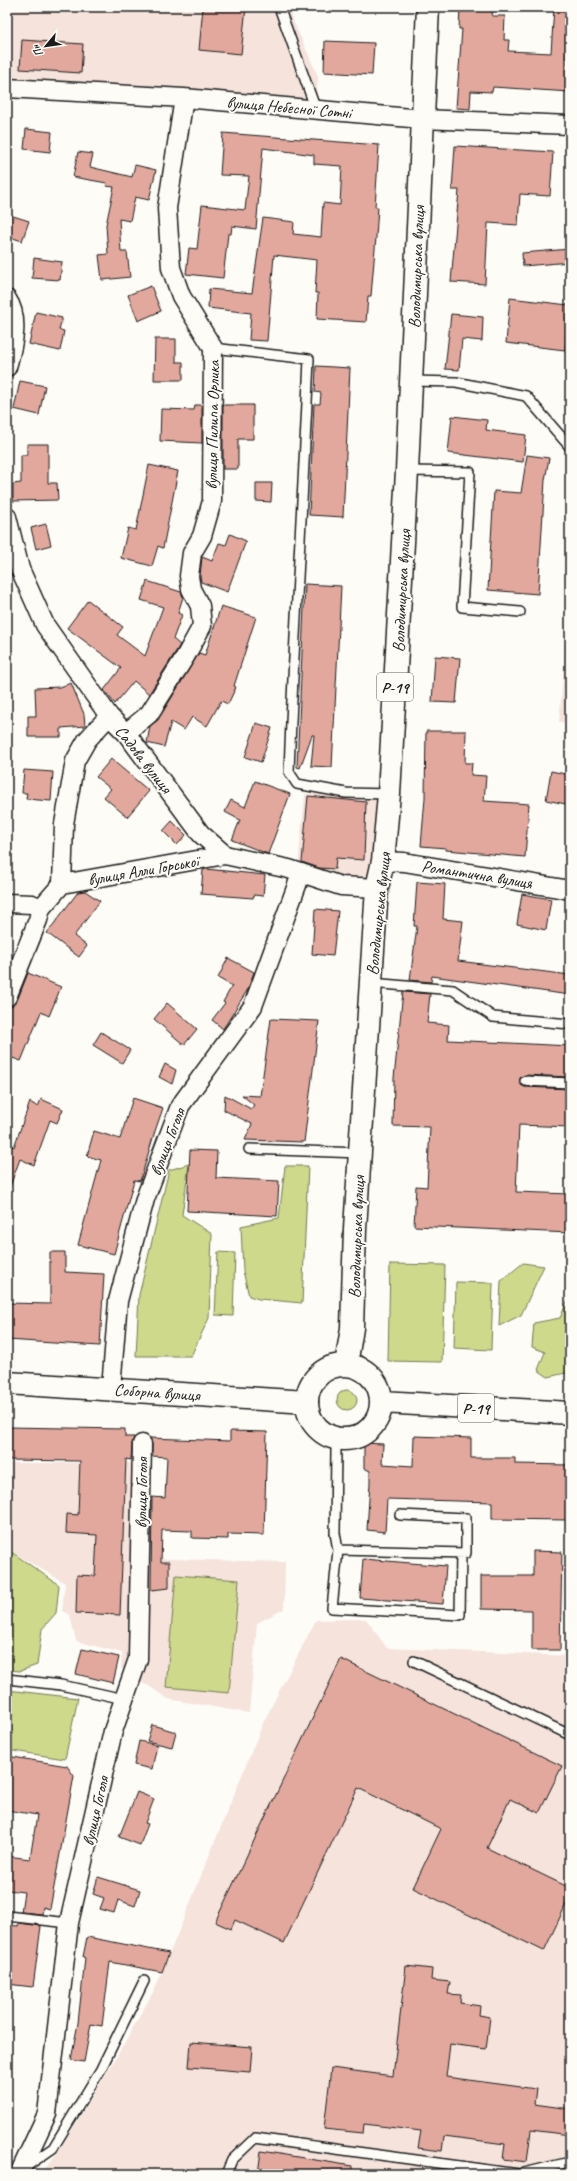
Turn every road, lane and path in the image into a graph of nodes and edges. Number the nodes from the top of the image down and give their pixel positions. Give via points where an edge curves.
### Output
1 (279, 7) edge
2 (428, 7) edge
3 (7, 88) edge
4 (184, 98) junction
5 (316, 110) junction
6 (422, 119) junction
7 (570, 125) edge
8 (7, 299) edge
9 (213, 348) junction
10 (7, 367) edge
11 (411, 381) junction
12 (570, 447) edge
13 (407, 471) junction
14 (7, 517) edge
15 (520, 612) dead end
16 (109, 716) junction
17 (126, 733) junction
18 (389, 794) junction
19 (225, 855) junction
20 (383, 861) junction
21 (301, 874) junction
22 (62, 884) junction
23 (377, 888) junction
24 (570, 890) edge
25 (7, 903) edge
26 (41, 908) junction
27 (371, 983) junction
28 (7, 997) edge
29 (570, 1024) edge
30 (526, 1081) dead end
31 (570, 1083) edge
32 (249, 1149) dead end
33 (360, 1153) junction
34 (346, 1365) junction
35 (7, 1383) edge
36 (111, 1388) junction
37 (307, 1402) junction
38 (382, 1402) junction
39 (570, 1413) edge
40 (339, 1440) junction
41 (142, 1444) dead end
42 (400, 1515) dead end
43 (338, 1550) junction
44 (461, 1553) junction
45 (414, 1662) dead end
46 (7, 1679) edge
47 (124, 1699) junction
48 (570, 1735) edge
49 (7, 1916) edge
50 (69, 1923) junction
51 (144, 1981) dead end
52 (570, 2162) edge
53 (19, 2173) edge
54 (226, 2174) edge
55 (520, 2174) edge

1 - 5 lane
2 - 6 main road, Володимирська вулиця / Р-19
3 - 4 street, вулиця Небесної Сотні
4 - 5 street, вулиця Небесної Сотні
4 - 9 street, вулиця Пилипа Орлика via 167,208 171,268 181,296
5 - 6 street, вулиця Небесної Сотні via 389,114
6 - 7 street, вулиця Небесної Сотні
6 - 11 main road, Володимирська вулиця / Р-19
8 - 10 street via 11,304 14,326
9 - 17 street, вулиця Пилипа Орлика via 212,500 202,536 192,553 189,576 191,589 200,606 202,626 149,714
9 - 18 lane via 309,359 289,772 297,784 346,793
11 - 12 lane via 456,382 526,396
11 - 13 main road, Володимирська вулиця / Р-19
13 - 15 lane via 470,472 462,607
13 - 18 main road, Володимирська вулиця / Р-19
14 - 16 street, Садова вулиця via 20,569 45,625
16 - 17 street, Садова вулиця
16 - 22 street via 87,740 75,761 64,824
17 - 19 street, Садова вулиця via 201,834
18 - 20 main road, Володимирська вулиця / Р-19
19 - 21 street, Садова вулиця
19 - 22 street, вулиця Алли Горської
20 - 23 main road, Володимирська вулиця / Р-19
20 - 24 street, Романтична вулиця via 404,862
21 - 23 street, Садова вулиця via 341,886
21 - 36 street, вулиця Гоголя via 253,1006 180,1106 158,1163 145,1199 118,1301
22 - 26 street
23 - 27 main road, Володимирська вулиця / Р-19
25 - 26 street via 32,904
26 - 28 street
27 - 29 lane via 453,990 493,1017
27 - 33 main road, Володимирська вулиця / Р-19
30 - 31 lane
32 - 33 lane
33 - 34 main road, Володимирська вулиця / Р-19 via 352,1328
34 - 37 main road via 327,1369 318,1375 310,1385
34 - 38 main road via 363,1370 373,1378
35 - 36 main road, Соборна вулиця
36 - 37 main road, Соборна вулиця
37 - 40 main road via 311,1420 318,1429 327,1436
38 - 39 main road, Р-19
38 - 40 main road via 380,1414 369,1430 352,1439
40 - 43 lane via 336,1449 335,1533
41 - 47 street, вулиця Гоголя via 138,1659
42 - 44 lane via 466,1518 466,1553
43 - 44 lane
43 - 44 lane via 332,1608 460,1615
45 - 48 lane
46 - 47 lane via 61,1685
47 - 50 street, вулиця Гоголя via 113,1731
49 - 50 lane
50 - 53 street, вулиця Гоголя via 47,2114
51 - 53 lane via 101,2069 53,2148
52 - 55 lane
54 - 55 lane via 232,2160 255,2138

